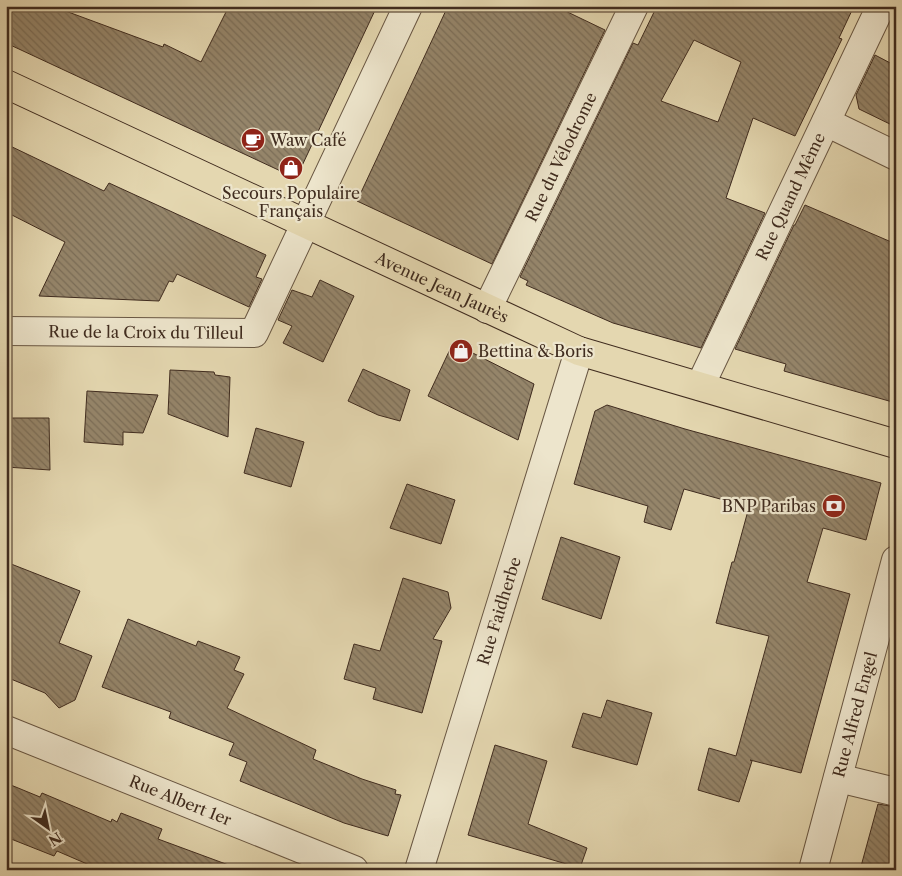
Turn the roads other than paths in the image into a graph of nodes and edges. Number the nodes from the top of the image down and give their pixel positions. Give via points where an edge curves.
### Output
1 (408, 6) edge
2 (634, 6) edge
3 (881, 6) edge
4 (6, 84) edge
5 (826, 122) junction
6 (896, 156) edge
7 (305, 224) junction
8 (487, 309) junction
9 (6, 331) edge
10 (579, 351) junction
11 (700, 386) junction
12 (896, 444) edge
13 (896, 560) edge
14 (6, 730) edge
15 (838, 778) junction
16 (896, 792) edge
17 (354, 870) edge
18 (419, 870) edge
19 (813, 870) edge

1 - 7 street
2 - 8 street, Rue du Vélodrome
3 - 5 street, Rue Quand Même
4 - 7 main road, Avenue Jean Jaurès
5 - 6 street
5 - 11 street, Rue Quand Même
7 - 8 main road, Avenue Jean Jaurès
7 - 9 street, Rue de la Croix du Tilleul via 254,333
8 - 10 main road, Avenue Jean Jaurès
10 - 11 main road, Avenue Jean Jaurès
10 - 18 street, Rue Faidherbe
11 - 12 main road, Avenue Jean Jaurès
13 - 15 street, Rue Alfred Engel
14 - 17 street, Rue Albert 1er
15 - 16 street
15 - 19 street, Rue Alfred Engel

